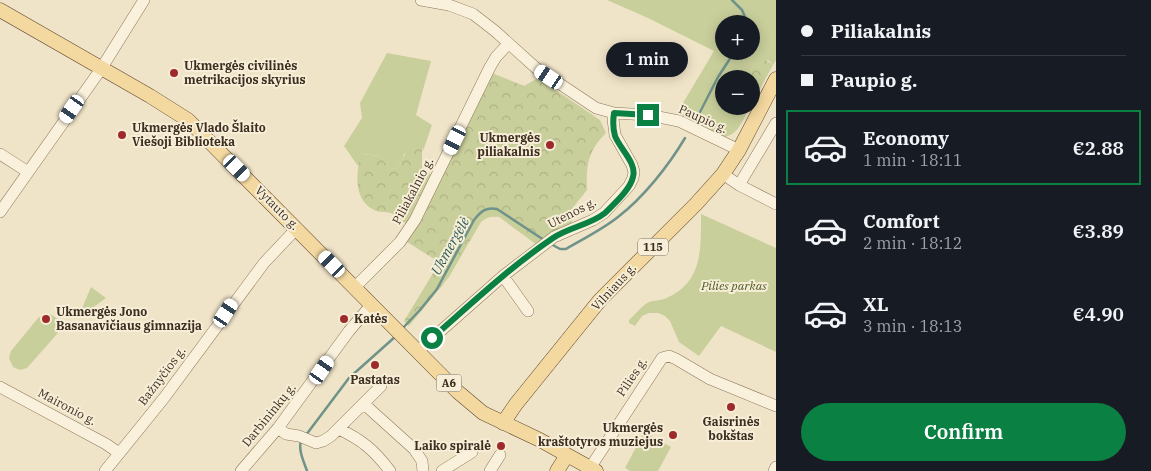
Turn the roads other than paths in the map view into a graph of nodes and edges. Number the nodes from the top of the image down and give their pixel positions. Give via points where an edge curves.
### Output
1 (144, 0) edge
2 (421, 0) edge
3 (0, 10) edge
4 (508, 44) junction
5 (101, 69) junction
6 (776, 79) edge
7 (614, 113) junction
8 (776, 123) edge
9 (739, 150) junction
10 (0, 154) edge
11 (28, 172) junction
12 (723, 174) junction
13 (739, 185) junction
14 (776, 204) edge
15 (0, 212) edge
16 (297, 228) junction
17 (503, 276) junction
18 (355, 288) junction
19 (372, 304) junction
20 (528, 310) dead end
21 (418, 351) junction
22 (381, 386) dead end
23 (0, 387) edge
24 (364, 404) junction
25 (776, 406) edge
26 (503, 423) junction
27 (278, 428) junction
28 (339, 429) junction
29 (472, 452) dead end
30 (119, 453) junction
31 (500, 455) dead end
32 (567, 455) junction
33 (776, 467) edge
34 (593, 470) edge
35 (105, 471) edge
36 (241, 471) edge
37 (390, 471) edge
38 (422, 471) edge
39 (442, 471) edge
40 (490, 471) edge
41 (557, 471) edge
42 (774, 471) edge

1 - 5 street
2 - 4 street, Paupio g. via 473,14
3 - 5 main road, Vytauto g. / A6
4 - 7 street, Paupio g. via 536,68 588,103
4 - 18 street, Piliakalnio g. via 490,68 415,220 400,242
5 - 11 street
5 - 16 main road, Vytauto g. / A6 via 188,120
6 - 9 main road, Vilniaus g. / 115
7 - 9 street, Paupio g. via 679,121
7 - 17 street, Utenos g. via 615,136 632,165 633,178 629,186 604,214 553,238
8 - 13 street
9 - 12 main road, Vilniaus g. / 115
10 - 11 street
11 - 15 street
12 - 13 street
12 - 26 main road, Vilniaus g. / 115 via 600,300
13 - 14 street
16 - 18 main road, Vytauto g. / A6
16 - 30 street, Bažnyčios g. via 264,263
17 - 20 street
17 - 21 street, Utenos g.
18 - 19 main road, Vytauto g. / A6
19 - 21 main road, Vytauto g. / A6
19 - 27 street, Darbininkų g. via 349,330
21 - 26 main road, Vytauto g. / A6 via 474,407
22 - 24 street
23 - 30 street, Maironio g.
24 - 28 street
24 - 38 street via 414,449 422,461
25 - 34 street, Pilies g. via 710,379 669,356 662,358
26 - 32 main road, A6
27 - 28 street via 286,434 316,443
27 - 36 street, Darbininkų g.
28 - 37 street via 360,439
29 - 39 street
30 - 35 street, Bažnyčios g.
31 - 40 street
32 - 34 main road, A6
32 - 41 main road
33 - 42 street

